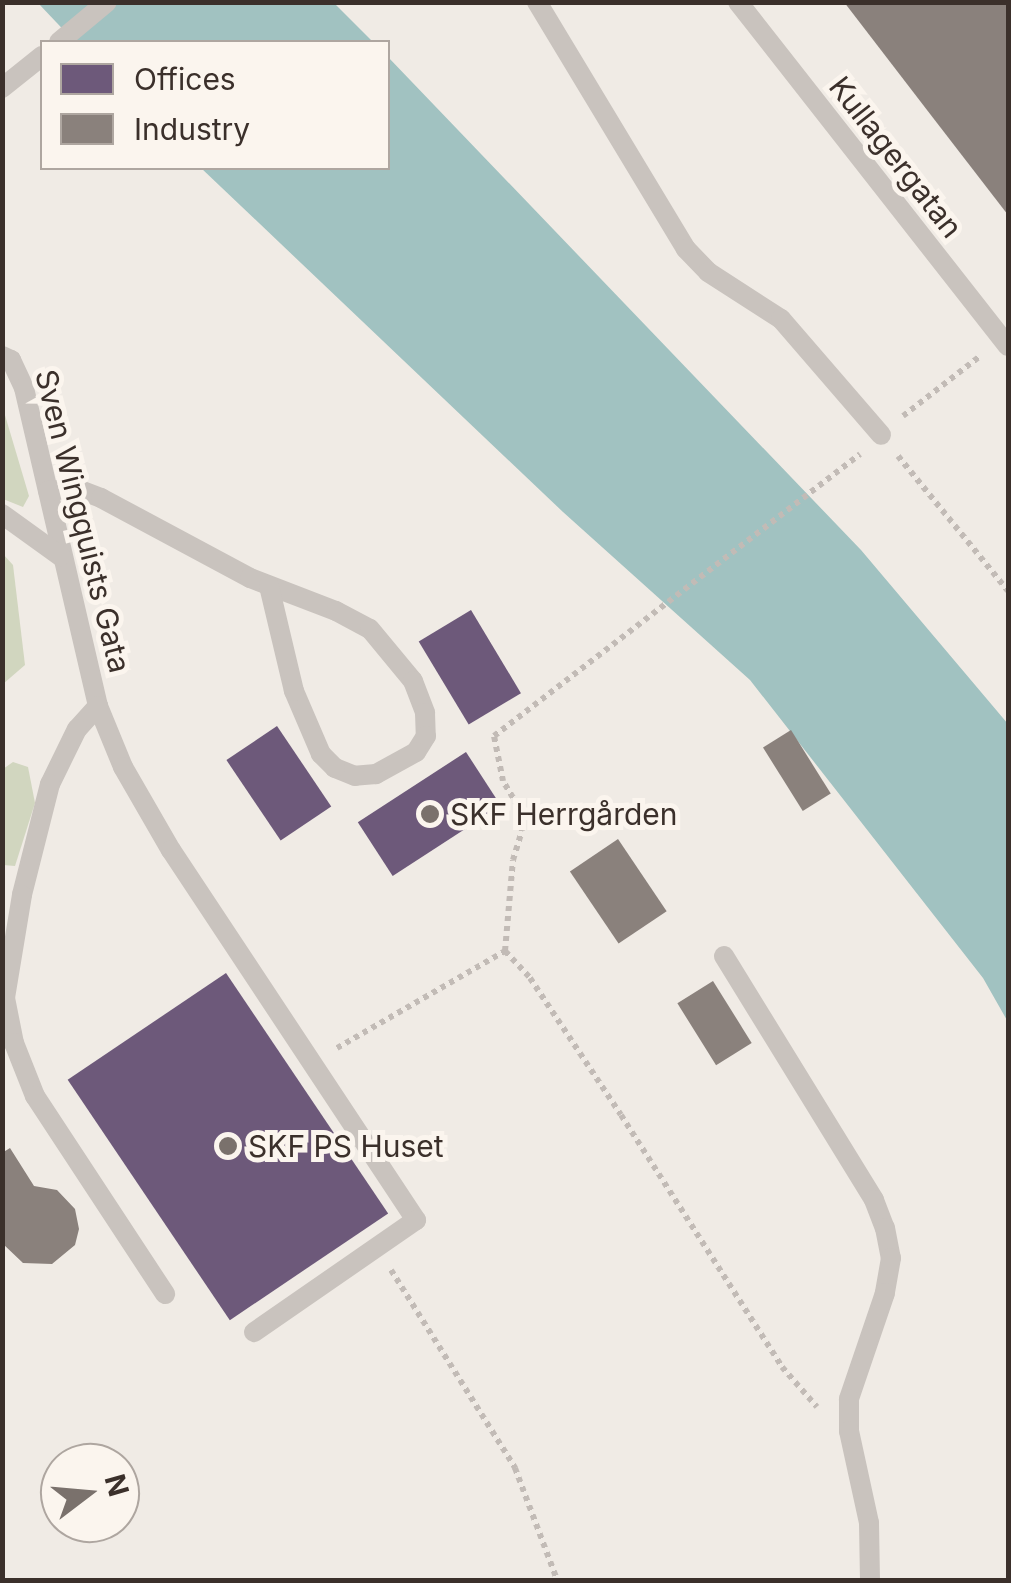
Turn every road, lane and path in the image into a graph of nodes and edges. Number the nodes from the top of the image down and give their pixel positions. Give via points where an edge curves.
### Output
1 (107, 2) edge
2 (538, 2) edge
3 (738, 2) edge
4 (60, 40) edge
5 (35, 62) edge
6 (2, 88) edge
7 (1005, 343) edge
8 (2, 356) edge
9 (888, 429) junction
10 (48, 491) junction
11 (816, 491) dead end
12 (2, 514) edge
13 (60, 556) junction
14 (269, 586) junction
15 (1008, 590) edge
16 (98, 706) junction
17 (505, 951) junction
18 (724, 956) dead end
19 (313, 1062) junction
20 (377, 1248) junction
21 (165, 1294) dead end
22 (254, 1332) dead end
23 (849, 1431) junction
24 (558, 1580) edge
25 (870, 1580) edge

1 - 4 lane
2 - 9 lane via 686,250 781,319
3 - 7 lane, Kullagergatan
5 - 6 lane
7 - 9 path
8 - 10 lane, Sven Wingquists Gata via 11,360 24,388
9 - 15 path
10 - 13 lane, Sven Wingquists Gata
10 - 14 lane via 74,488 101,498
11 - 17 path via 494,736 522,830
12 - 13 lane
13 - 16 lane, Sven Wingquists Gata
14 - 14 lane via 294,691 321,754 355,776 376,774 416,752 426,736 426,713 394,653 370,629
16 - 19 lane, Sven Wingquists Gata via 123,767 171,850
16 - 21 lane via 77,728 50,784 5,998 35,1096
17 - 19 path
17 - 23 path via 622,1115 782,1366 824,1415
18 - 23 lane via 885,1228 891,1258 886,1292 850,1399
19 - 20 lane, Sven Wingquists Gata via 416,1220
20 - 22 lane
20 - 24 path via 514,1468
23 - 25 lane via 869,1523

